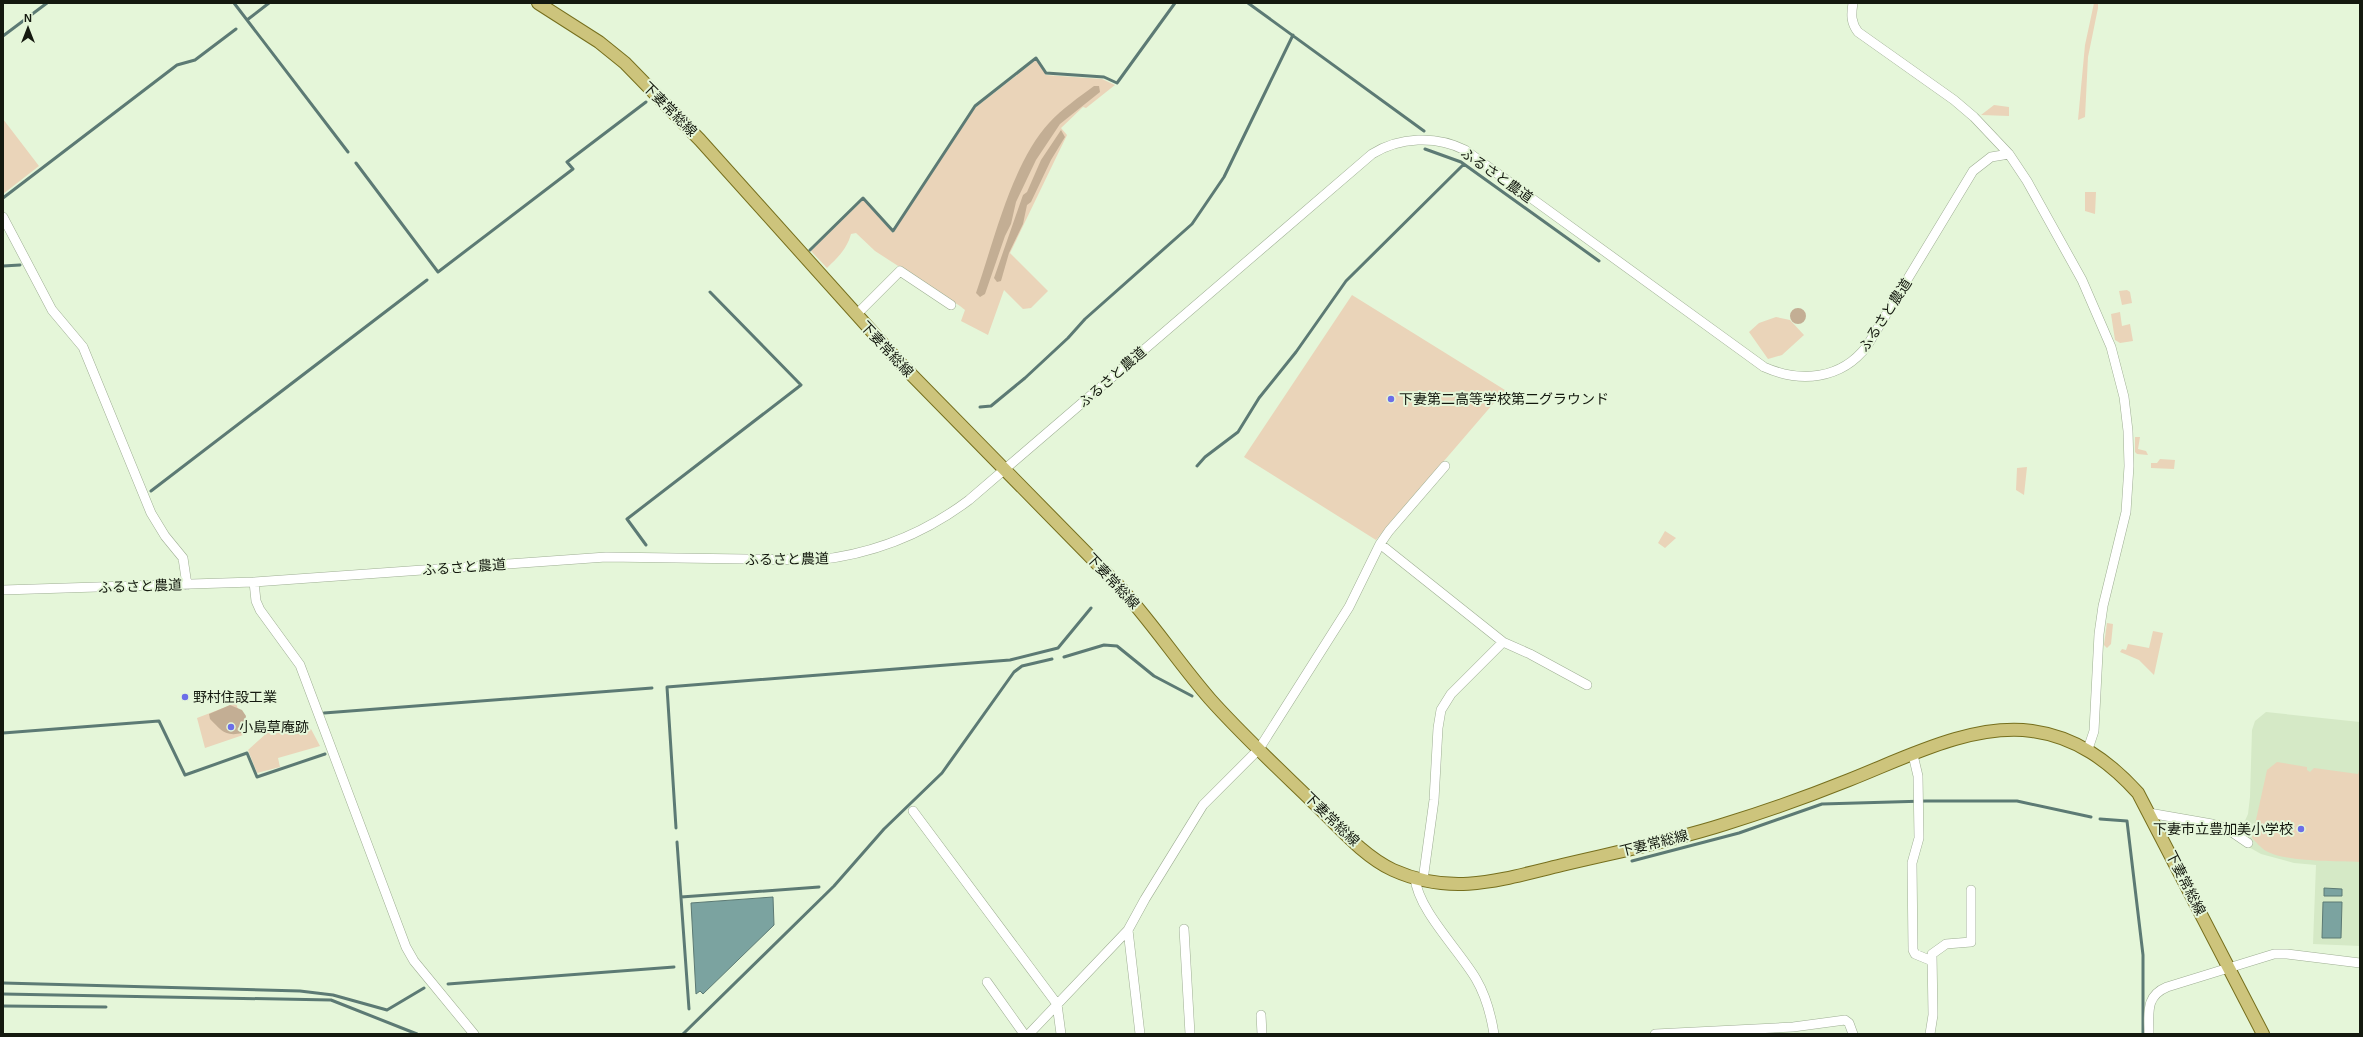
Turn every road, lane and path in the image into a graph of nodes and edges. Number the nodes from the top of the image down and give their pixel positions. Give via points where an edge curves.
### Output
1 (538, 3) edge
2 (1853, 3) edge
3 (2009, 154) junction
4 (3, 217) edge
5 (951, 305) dead end
6 (856, 315) junction
7 (1445, 466) dead end
8 (1005, 470) junction
9 (1380, 544) junction
10 (254, 582) junction
11 (187, 585) junction
12 (3, 590) edge
13 (1503, 642) junction
14 (1587, 685) dead end
15 (1259, 749) junction
16 (2088, 749) junction
17 (1913, 755) junction
18 (913, 811) dead end
19 (2149, 813) junction
20 (2248, 843) dead end
21 (1419, 879) junction
22 (1971, 890) dead end
23 (1184, 929) dead end
24 (1128, 930) junction
25 (1932, 961) junction
26 (2360, 963) edge
27 (2230, 968) junction
28 (987, 982) dead end
29 (1057, 1004) junction
30 (1261, 1015) dead end
31 (474, 1034) edge
32 (1024, 1034) edge
33 (1029, 1034) edge
34 (1061, 1034) edge
35 (1140, 1034) edge
36 (1190, 1034) edge
37 (1262, 1034) edge
38 (1494, 1034) edge
39 (1655, 1034) edge
40 (1853, 1034) edge
41 (1930, 1034) edge
42 (2149, 1034) edge
43 (2264, 1034) edge

1 - 6 main road, 下妻常総線 via 599,42 625,63 700,140
2 - 3 street via 1852,25 1858,32 1954,100
3 - 8 street, ふるさと農道 via 1988,159 1973,171 1904,287 1861,353 1848,364 1828,374 1802,377 1782,374 1755,362 1465,150 1450,143 1433,140 1392,144 1366,159
3 - 16 street via 2028,181 2098,314 2124,397 2129,466 2126,512 2103,606 2094,731
4 - 11 street via 52,310 83,348 151,513 183,558
5 - 6 street via 900,271
6 - 8 main road, 下妻常総線
7 - 9 street
8 - 10 street, ふるさと農道 via 964,504 927,527 881,547 829,559 606,557
8 - 15 main road, 下妻常総線 via 1136,604 1189,675
9 - 13 street
9 - 15 street via 1350,607
10 - 11 street, ふるさと農道
10 - 31 street via 256,602 300,665 406,947 414,961
11 - 12 street, ふるさと農道
13 - 14 street
13 - 21 street via 1451,694 1441,710 1434,800
15 - 21 main road, 下妻常総線 via 1358,846 1387,866
15 - 24 street via 1203,805
16 - 17 main road, 下妻常総線 via 2050,735 2009,730 1966,736
16 - 19 main road, 下妻常総線 via 2119,773 2138,793
17 - 21 main road, 下妻常総線 via 1791,802 1670,839 1482,883 1445,884
17 - 25 street via 1919,796 1919,838 1912,862 1913,950
18 - 29 street
19 - 20 street via 2226,828
19 - 27 main road, 下妻常総線
21 - 38 street via 1420,897 1476,980 1486,1000
22 - 25 street via 1971,942 1941,946 1932,954
23 - 36 street
24 - 29 street
24 - 35 street
25 - 41 street via 1933,1015
26 - 27 street via 2274,954
27 - 42 street via 2157,991 2150,1003
27 - 43 main road, 下妻常総線
28 - 32 street
29 - 33 street
29 - 34 street
30 - 37 street
39 - 40 street via 1793,1027 1845,1020 1850,1023

